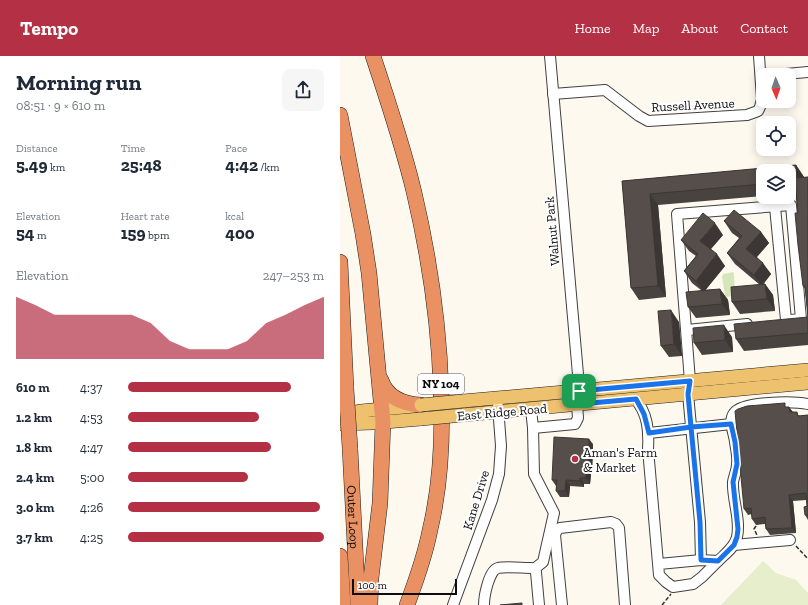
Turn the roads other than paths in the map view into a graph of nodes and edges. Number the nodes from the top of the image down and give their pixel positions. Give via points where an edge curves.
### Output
1 (550, 56) edge
2 (759, 56) edge
3 (374, 60) edge
4 (761, 68) edge
5 (808, 72) edge
6 (796, 73) edge
7 (553, 94) junction
8 (759, 108) edge
9 (340, 115) edge
10 (776, 207) junction
11 (340, 262) edge
12 (756, 324) edge
13 (687, 330) junction
14 (378, 370) junction
15 (808, 370) edge
16 (690, 381) junction
17 (808, 383) edge
18 (579, 391) junction
19 (688, 394) junction
20 (497, 398) junction
21 (636, 399) junction
22 (579, 404) junction
23 (808, 404) edge
24 (531, 409) junction
25 (421, 412) junction
26 (498, 412) junction
27 (340, 415) edge
28 (382, 416) junction
29 (340, 424) edge
30 (731, 424) junction
31 (691, 427) junction
32 (533, 428) junction
33 (649, 433) junction
34 (790, 540) road end
35 (734, 545) junction
36 (340, 556) edge
37 (701, 560) junction
38 (718, 561) junction
39 (659, 564) junction
40 (534, 569) junction
41 (343, 605) edge
42 (358, 605) edge
43 (370, 605) edge
44 (407, 605) edge
45 (454, 605) edge
46 (484, 605) edge
47 (539, 605) edge
48 (562, 605) edge
49 (625, 605) edge

1 - 7 street, Walnut Park
2 - 4 street
3 - 44 highway, NY 104 via 406,162 420,217 433,295 440,366 442,425 436,498 428,542
5 - 6 street
7 - 8 street, Russell Avenue via 605,90 645,120 652,121 747,115
7 - 18 street, Walnut Park
9 - 14 highway via 367,258
10 - 10 street via 783,321 801,319 791,206
10 - 13 street via 677,214
11 - 42 highway, Outer Loop, bridge
12 - 13 street
13 - 16 street
14 - 25 highway via 383,384 392,396
14 - 28 highway
15 - 16 main road, East Ridge Road
16 - 18 main road, East Ridge Road
16 - 19 street
17 - 19 main road, East Ridge Road
18 - 20 main road, East Ridge Road
18 - 22 street, Walnut Park
19 - 21 main road, East Ridge Road
19 - 31 street
20 - 25 main road, East Ridge Road, bridge via 463,401
20 - 26 street, Kane Drive
21 - 22 main road, East Ridge Road
21 - 33 street via 644,414
22 - 24 main road, East Ridge Road
22 - 32 street, Walnut Park via 575,424
23 - 30 street via 790,402 742,406 734,412
24 - 26 main road, East Ridge Road
24 - 32 street
25 - 26 main road, East Ridge Road, bridge via 463,415
25 - 28 main road, East Ridge Road
26 - 45 street, Kane Drive via 500,467 492,500
27 - 28 main road, East Ridge Road
28 - 29 main road, East Ridge Road
28 - 43 highway via 380,503
30 - 31 street
30 - 35 street via 737,464 733,482 738,529
31 - 33 street
31 - 37 street
32 - 40 street via 534,474 554,513 543,562
33 - 39 street via 648,449
34 - 35 street
35 - 38 street
36 - 41 highway, Outer Loop
37 - 38 street
37 - 39 street
38 - 39 street via 693,584 673,587 659,575
40 - 46 street via 498,568 493,571
40 - 47 street
48 - 49 street via 555,535 557,530 611,522 619,528

